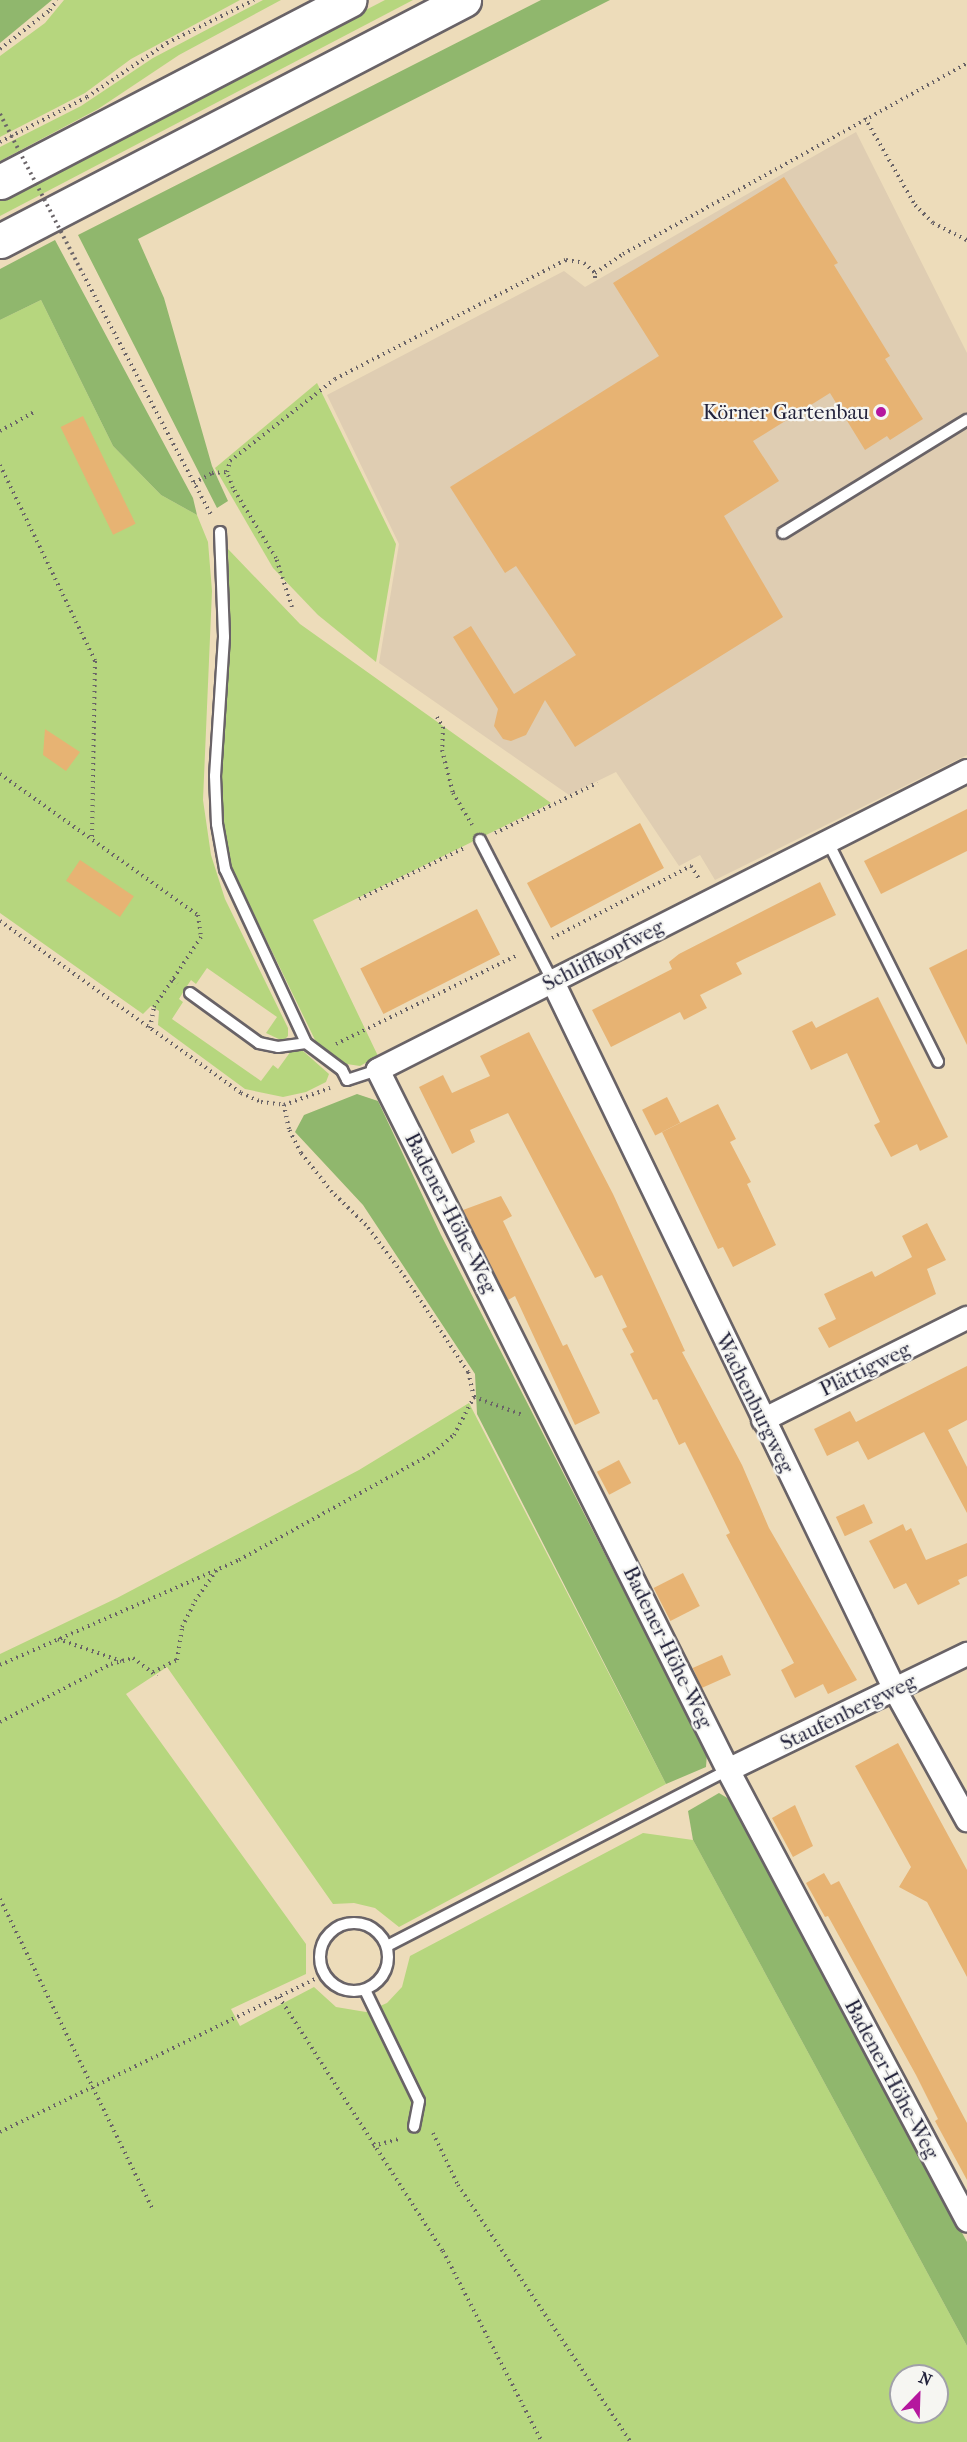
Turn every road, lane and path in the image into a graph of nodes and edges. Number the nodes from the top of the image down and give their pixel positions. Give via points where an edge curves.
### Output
1 (57, 0) edge
2 (254, 0) edge
3 (349, 0) edge
4 (464, 0) edge
5 (0, 49) edge
6 (967, 63) edge
7 (0, 114) edge
8 (866, 118) junction
9 (0, 142) edge
10 (0, 182) edge
11 (967, 240) edge
12 (0, 241) edge
13 (34, 412) dead end
14 (967, 420) edge
15 (0, 431) edge
16 (0, 465) edge
17 (227, 472) junction
18 (194, 483) junction
19 (207, 507) dead end
20 (220, 532) dead end
21 (783, 533) dead end
22 (292, 607) dead end
23 (437, 717) dead end
24 (967, 771) edge
25 (0, 774) edge
26 (92, 839) junction
27 (480, 840) joint
28 (827, 840) junction
29 (691, 866) dead end
30 (0, 921) edge
31 (535, 947) junction
32 (173, 979) junction
33 (552, 980) junction
34 (190, 993) joint
35 (150, 1028) junction
36 (306, 1043) junction
37 (321, 1055) junction
38 (938, 1062) dead end
39 (378, 1070) junction
40 (347, 1080) junction
41 (284, 1105) junction
42 (967, 1318) edge
43 (474, 1397) junction
44 (551, 1410) junction
45 (763, 1420) junction
46 (217, 1570) junction
47 (58, 1639) junction
48 (967, 1654) edge
49 (122, 1661) junction
50 (0, 1665) edge
51 (895, 1690) junction
52 (0, 1722) edge
53 (728, 1770) junction
54 (967, 1820) edge
55 (0, 1899) edge
56 (387, 1946) junction
57 (324, 1975) junction
58 (365, 1990) junction
59 (279, 1997) junction
60 (94, 2086) junction
61 (421, 2108) junction
62 (414, 2127) joint
63 (0, 2132) edge
64 (373, 2146) junction
65 (152, 2208) dead end
66 (967, 2220) edge
67 (542, 2442) edge
68 (631, 2442) edge

1 - 5 path via 50,10
2 - 9 path via 167,43 87,97
3 - 10 highway
4 - 12 highway
6 - 8 path
7 - 18 path, bridge
8 - 11 path via 915,205 933,223
8 - 17 path via 595,276 584,263 566,260 334,379 230,461
13 - 15 path
14 - 21 lane
16 - 26 path via 95,661
17 - 18 path via 212,473
17 - 22 path via 276,558
18 - 19 path
20 - 36 lane via 224,638 215,776 217,824 225,869
23 - 27 path via 443,727 442,750 453,793
24 - 28 street, Schliffkopfweg
25 - 26 path
26 - 32 path via 198,915 201,937
27 - 31 lane
28 - 33 street, Schliffkopfweg
28 - 38 lane
29 - 31 path
30 - 35 path
31 - 33 lane
31 - 37 path via 329,1047
32 - 34 path
32 - 35 path via 154,1007
33 - 39 street, Schliffkopfweg
33 - 45 street, Wachenburgweg
34 - 36 lane via 259,1043 278,1047
35 - 41 path via 241,1093 261,1102
36 - 37 lane
37 - 40 lane via 342,1070
39 - 40 lane
39 - 44 street, Badener-Höhe-Weg
40 - 41 path via 297,1104
41 - 43 path via 289,1129 301,1153 332,1192 366,1225 405,1277 468,1372
42 - 45 street, Plättigweg
43 - 44 path via 518,1416
43 - 46 path via 454,1435 433,1453
44 - 53 street, Badener-Höhe-Weg
45 - 51 street, Wachenburgweg
46 - 47 path
46 - 49 path via 182,1627 177,1660 155,1674 133,1658
47 - 49 path
47 - 50 path
48 - 51 street, Staufenbergweg
49 - 52 path
51 - 53 street, Staufenbergweg
51 - 54 street, Wachenburgweg
53 - 56 lane
53 - 66 street, Badener-Höhe-Weg
55 - 60 path
56 - 57 lane via 372,1927 352,1922 332,1929 322,1942 319,1957
56 - 58 lane via 384,1974
57 - 58 lane via 342,1989
57 - 59 path
58 - 61 lane
59 - 60 path
59 - 64 path
60 - 63 path
60 - 65 path
61 - 62 lane
61 - 68 path via 458,2185
62 - 64 path via 401,2138
64 - 67 path via 443,2252

